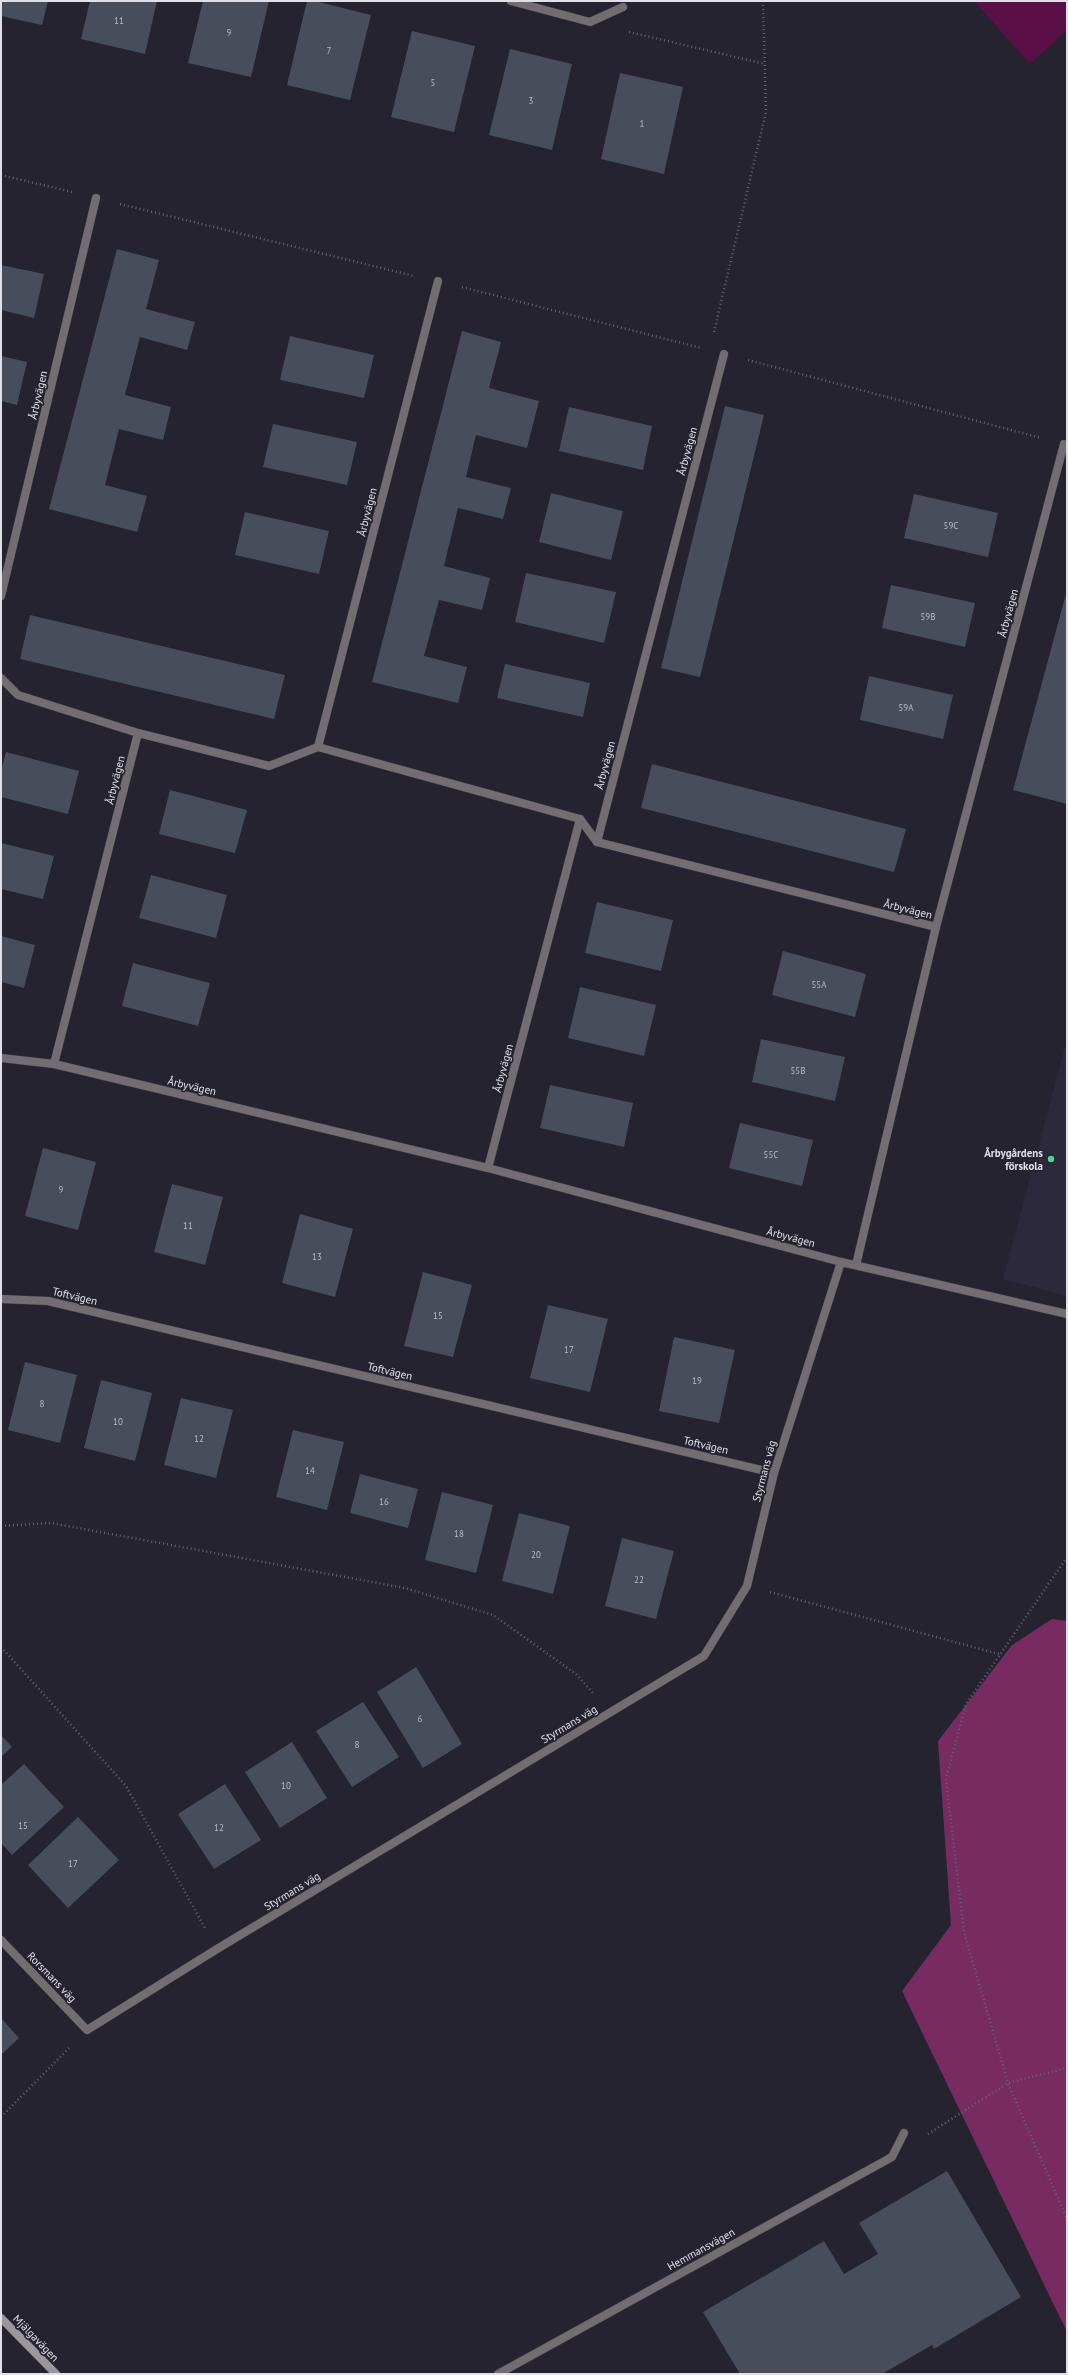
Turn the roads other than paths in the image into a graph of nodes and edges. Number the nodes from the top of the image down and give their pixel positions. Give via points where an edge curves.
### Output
1 (511, 1) edge
2 (623, 7) dead end
3 (96, 198) road end
4 (438, 281) road end
5 (724, 354) road end
6 (1064, 444) road end
7 (1, 596) edge
8 (1, 678) edge
9 (138, 733) junction
10 (318, 747) junction
11 (580, 819) junction
12 (597, 842) junction
13 (936, 927) junction
14 (1, 1058) edge
15 (54, 1064) junction
16 (488, 1168) junction
17 (841, 1262) junction
18 (856, 1265) junction
19 (1, 1298) edge
20 (1067, 1314) edge
21 (774, 1473) junction
22 (1, 1940) edge
23 (87, 2030) joint
24 (904, 2133) dead end
25 (1, 2318) edge
26 (56, 2374) edge
27 (498, 2374) edge

1 - 2 street via 590,22
3 - 7 street, Årbyvägen
4 - 10 street, Årbyvägen
5 - 12 street, Årbyvägen
6 - 13 street, Årbyvägen
8 - 9 street via 18,695
9 - 10 street via 269,766
9 - 15 street, Årbyvägen
10 - 11 street
11 - 12 street
11 - 16 street, Årbyvägen
12 - 13 street, Årbyvägen
13 - 18 street, Årbyvägen
14 - 15 street, Årbyvägen
15 - 16 street, Årbyvägen
16 - 17 street, Årbyvägen
17 - 18 street, Årbyvägen
17 - 21 street, Styrmans väg
18 - 20 street, Årbyvägen
19 - 21 street, Toftvägen via 48,1301
21 - 23 street, Styrmans väg via 747,1586 704,1656 217,1948
22 - 23 street, Rorsmans väg
24 - 27 street, Hemmansvägen via 892,2157
25 - 26 street, Mjälgavägen

